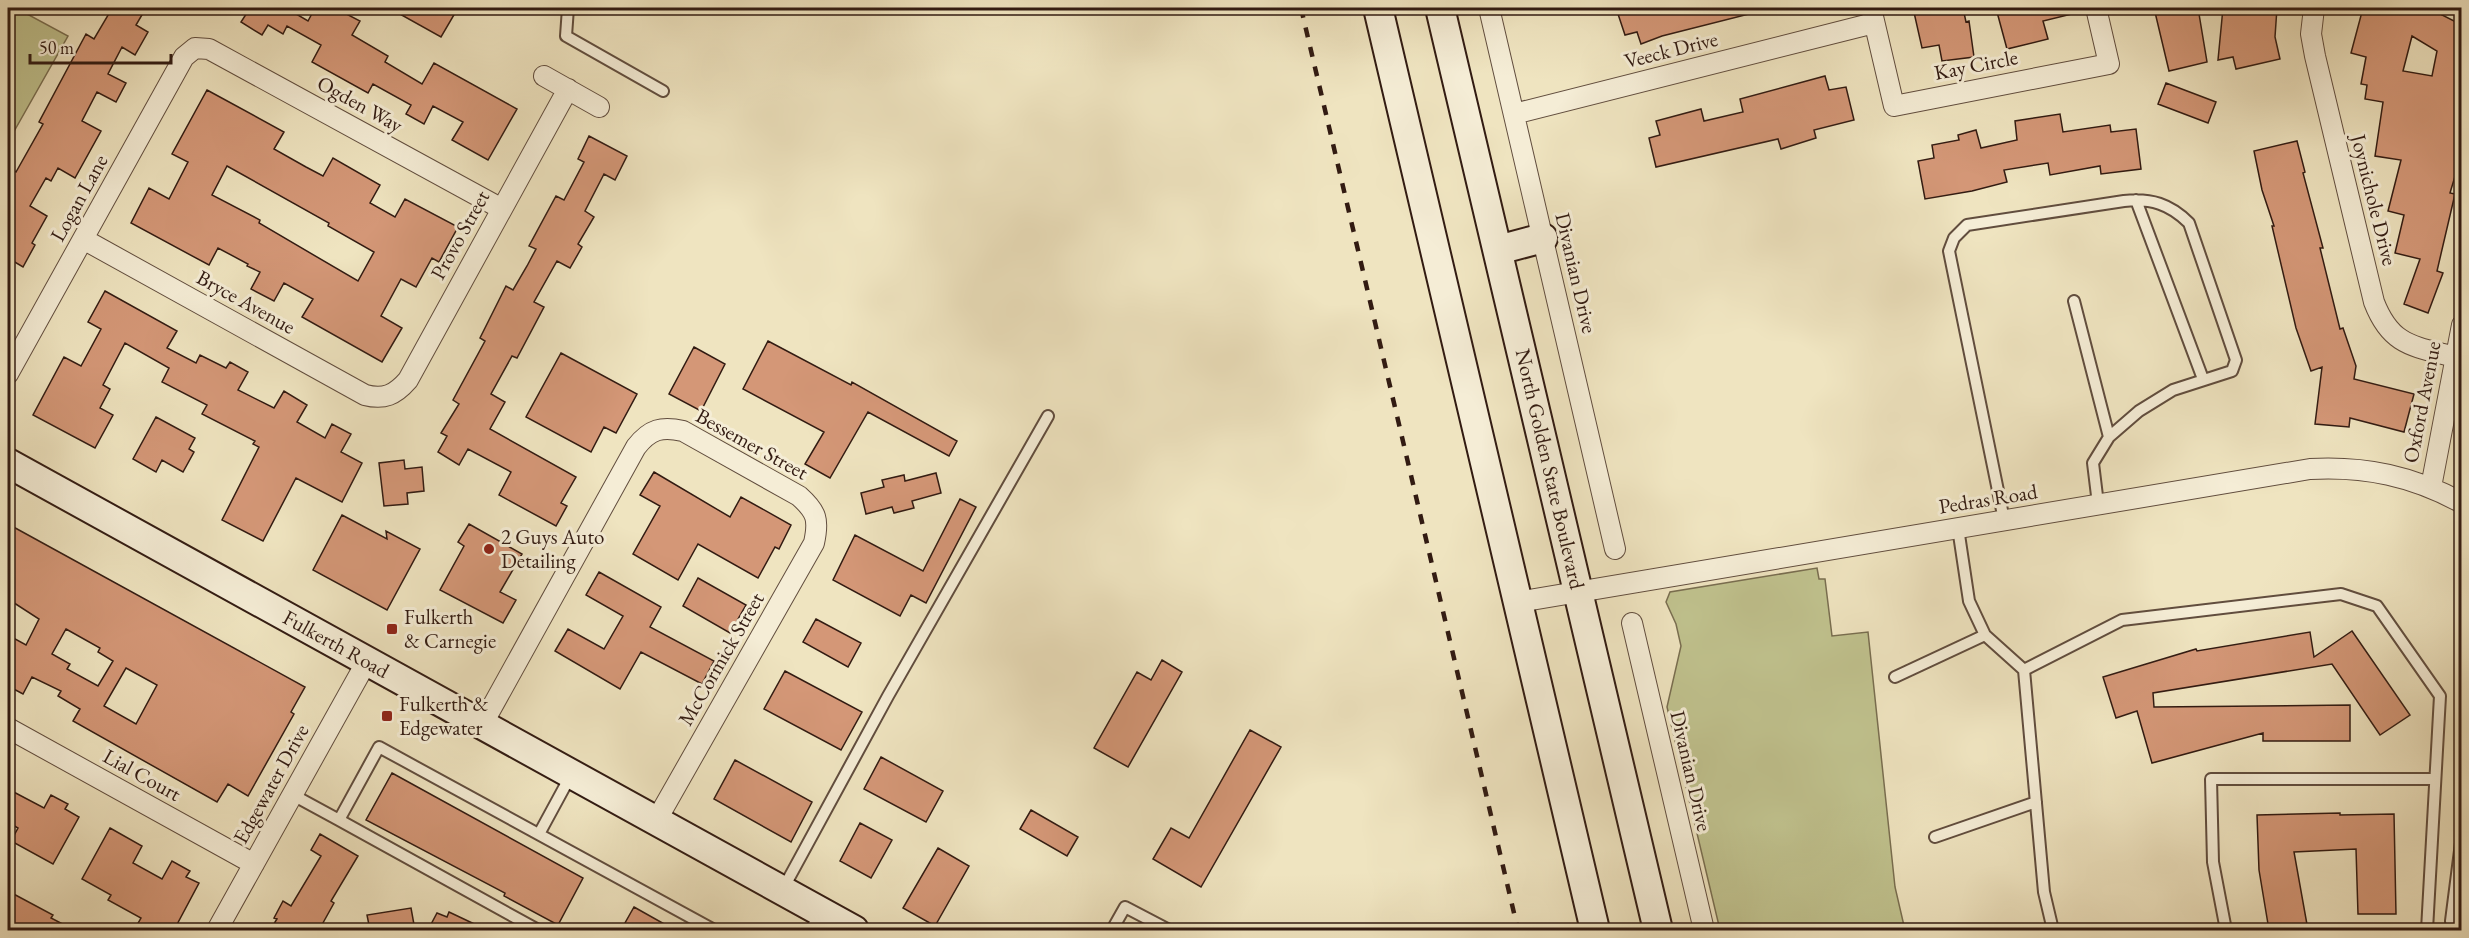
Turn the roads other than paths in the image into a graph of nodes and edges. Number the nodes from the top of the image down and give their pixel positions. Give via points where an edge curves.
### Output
1 (568, 8) edge
2 (1378, 8) edge
3 (1440, 8) edge
4 (1490, 8) edge
5 (2096, 8) edge
6 (2314, 8) edge
7 (1873, 15) edge
8 (195, 48) joint
9 (544, 76) dead end
10 (568, 89) junction
11 (663, 91) dead end
12 (599, 107) dead end
13 (1514, 114) junction
14 (2136, 200) junction
15 (502, 209) junction
16 (1543, 238) junction
17 (83, 239) junction
18 (1498, 250) junction
19 (2074, 301) dead end
20 (2462, 325) edge
21 (2455, 357) junction
22 (8, 374) edge
23 (2203, 379) junction
24 (388, 397) joint
25 (1048, 416) dead end
26 (2109, 437) junction
27 (8, 463) edge
28 (2430, 488) junction
29 (2462, 503) edge
30 (2098, 504) junction
31 (816, 517) joint
32 (2004, 520) junction
33 (1958, 528) junction
34 (1615, 549) dead end
35 (1579, 591) junction
36 (1518, 602) junction
37 (1632, 623) dead end
38 (1985, 635) junction
39 (367, 661) junction
40 (2024, 670) junction
41 (1895, 677) dead end
42 (482, 725) junction
43 (8, 728) edge
44 (572, 774) junction
45 (2434, 779) junction
46 (293, 795) junction
47 (2036, 802) junction
48 (339, 820) junction
49 (656, 821) junction
50 (539, 834) junction
51 (2462, 835) edge
52 (1935, 837) dead end
53 (254, 864) junction
54 (782, 891) junction
55 (816, 921) edge
56 (217, 930) edge
57 (538, 930) edge
58 (714, 930) edge
59 (854, 930) edge
60 (1112, 930) edge
61 (1169, 930) edge
62 (1595, 930) edge
63 (1658, 930) edge
64 (1704, 930) edge
65 (2053, 930) edge
66 (2226, 930) edge
67 (2427, 930) edge
68 (2452, 930) edge

1 - 11 lane via 566,36
2 - 36 main road
3 - 18 main road, North Golden State Boulevard
4 - 13 street, Divanian Drive
5 - 7 street, Kay Circle via 2109,64 1894,106
6 - 21 street, Joynichole Drive via 2311,34 2315,56 2374,302 2389,331 2404,342
7 - 13 street, Veeck Drive
8 - 15 street, Ogden Way via 209,49
8 - 17 street, Logan Lane via 184,57
9 - 10 street
10 - 12 street
10 - 15 street, Provo Street
13 - 16 street, Divanian Drive
14 - 23 lane
14 - 23 lane via 2162,203 2189,223 2195,236 2236,360 2232,371
14 - 32 lane via 1967,225 1954,238 1949,252
15 - 24 street, Provo Street via 408,380
16 - 18 main road
16 - 34 street, Divanian Drive
17 - 22 street, Logan Lane
17 - 24 street, Bryce Avenue via 365,395
18 - 35 main road, North Golden State Boulevard
19 - 26 lane
20 - 21 street, Oxford Avenue
21 - 28 street, Oxford Avenue
23 - 26 lane via 2173,390 2139,411
25 - 54 lane
26 - 30 lane via 2093,464
27 - 39 main road, Fulkerth Road
28 - 29 street, Pedras Road
28 - 30 street, Pedras Road via 2389,474 2339,468
30 - 32 street, Pedras Road
31 - 42 street, Bessemer Street via 799,496 683,431 656,429 644,436
31 - 49 street, McCormick Street via 814,543
32 - 33 street, Pedras Road
33 - 35 street, Pedras Road
33 - 38 lane via 1969,601
35 - 36 street, Pedras Road
35 - 63 main road, North Golden State Boulevard
36 - 62 main road
37 - 64 street, Divanian Drive
38 - 40 lane
38 - 41 lane
39 - 42 main road, Fulkerth Road
39 - 46 street, Edgewater Drive
40 - 45 lane via 2122,620 2341,594 2377,606 2440,696
40 - 47 lane
42 - 44 main road, Fulkerth Road
43 - 53 street, Lial Court
44 - 49 main road, Fulkerth Road
44 - 50 lane
45 - 66 lane via 2211,779 2213,862
45 - 67 lane
46 - 48 lane
46 - 53 street, Edgewater Drive
47 - 52 lane
47 - 65 lane via 2044,892
48 - 50 lane via 380,747
48 - 57 lane
49 - 54 main road, Fulkerth Road
50 - 58 lane
51 - 68 lane
53 - 56 street, Edgewater Drive
54 - 55 main road, Fulkerth Road
55 - 59 main road, Fulkerth Road
60 - 61 lane via 1125,907

